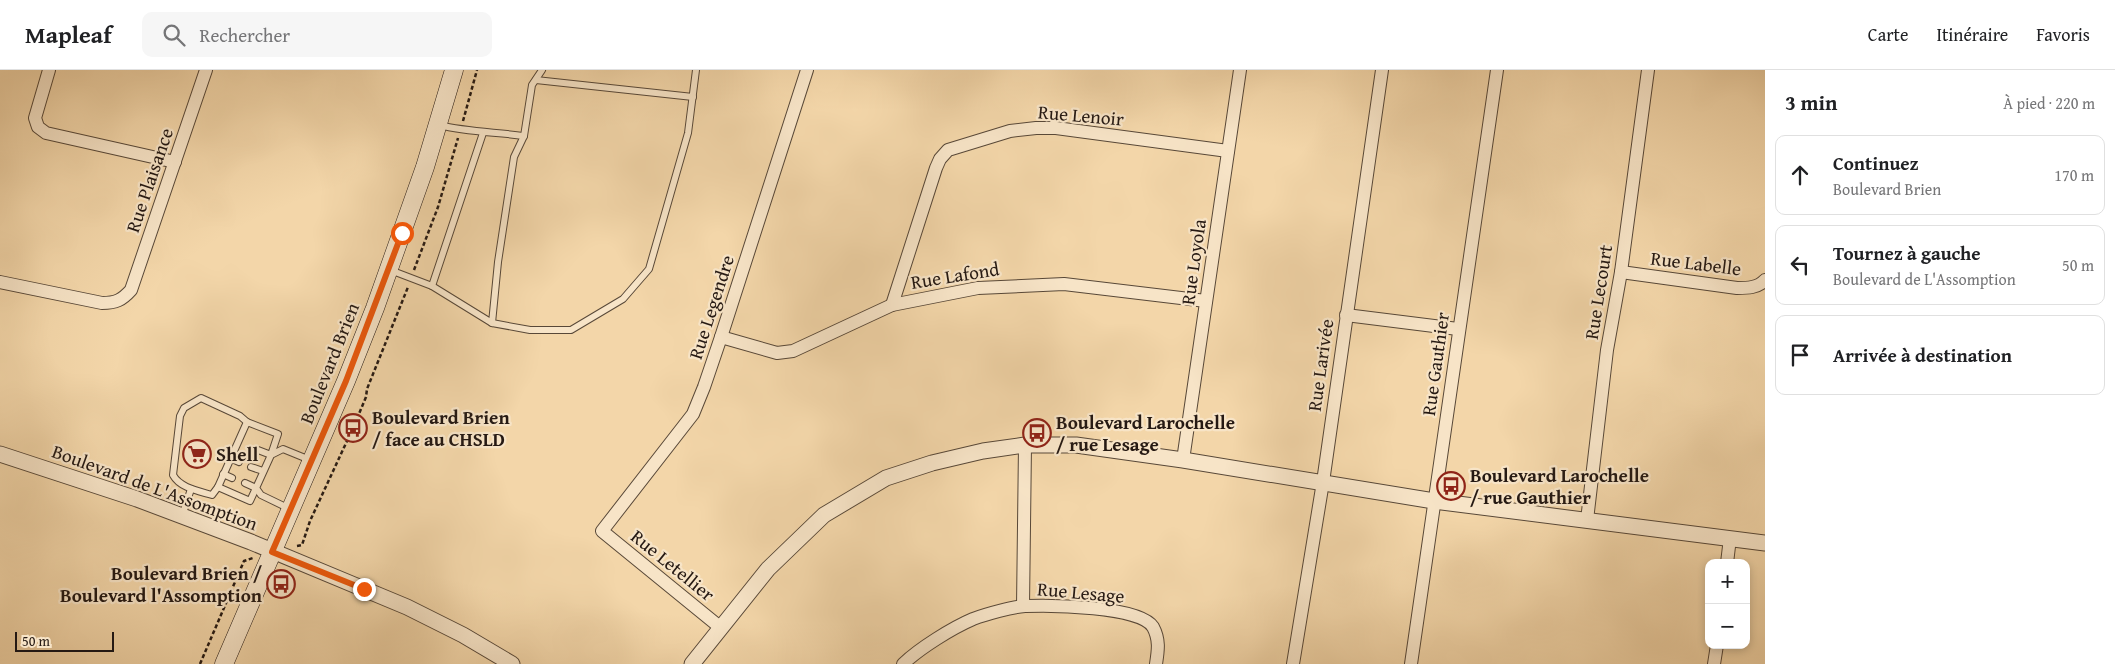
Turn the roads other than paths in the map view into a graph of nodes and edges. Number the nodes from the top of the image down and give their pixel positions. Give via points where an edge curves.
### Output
1 (49, 70) edge
2 (206, 70) edge
3 (454, 70) edge
4 (542, 70) edge
5 (696, 70) edge
6 (807, 70) edge
7 (1240, 70) edge
8 (1382, 70) edge
9 (1497, 70) edge
10 (1648, 70) edge
11 (536, 80) junction
12 (693, 97) junction
13 (438, 124) junction
14 (483, 133) junction
15 (524, 136) junction
16 (1228, 152) junction
17 (175, 162) junction
18 (389, 269) junction
19 (1621, 272) junction
20 (1765, 280) edge
21 (0, 282) edge
22 (432, 286) junction
23 (1206, 301) junction
24 (892, 305) junction
25 (1346, 315) junction
26 (492, 323) junction
27 (1458, 330) junction
28 (721, 338) junction
29 (247, 422) junction
30 (238, 441) junction
31 (246, 444) dead end
32 (1025, 445) junction
33 (258, 450) dead end
34 (0, 454) edge
35 (271, 455) junction
36 (230, 458) junction
37 (312, 460) junction
38 (1183, 460) junction
39 (239, 462) dead end
40 (251, 467) dead end
41 (263, 472) junction
42 (224, 474) junction
43 (232, 478) dead end
44 (1323, 482) junction
45 (245, 483) dead end
46 (218, 487) junction
47 (256, 488) junction
48 (192, 489) junction
49 (1434, 501) junction
50 (290, 509) junction
51 (182, 516) junction
52 (1586, 520) junction
53 (602, 531) joint
54 (1730, 538) junction
55 (1765, 543) edge
56 (272, 552) junction
57 (1727, 559) edge
58 (1023, 606) junction
59 (721, 628) junction
60 (1716, 649) edge
61 (224, 664) edge
62 (512, 664) edge
63 (692, 664) edge
64 (903, 664) edge
65 (1156, 664) edge
66 (1293, 664) edge
67 (1411, 664) edge
68 (1714, 664) edge

1 - 17 street via 35,118 38,127 46,133
2 - 17 street, Rue Plaisance
3 - 13 main road, Boulevard Brien
4 - 11 lane
5 - 12 lane
6 - 28 street, Rue Legendre
7 - 16 street, Rue Loyola
8 - 25 street, Rue Larivée
9 - 27 street, Rue Gauthier
10 - 19 street, Rue Lecourt
11 - 12 lane
11 - 15 lane via 532,85
12 - 26 lane via 688,133 649,269 623,299 571,330 530,330
13 - 14 lane
13 - 18 main road, Boulevard Brien
14 - 15 lane
14 - 22 lane
15 - 26 lane via 513,164
16 - 23 street, Rue Loyola
16 - 24 street, Rue Lenoir via 1056,128 1010,131 948,150 936,168
17 - 21 street, Rue Plaisance via 131,290 122,300 102,303
18 - 22 lane
18 - 37 main road, Boulevard Brien
19 - 20 street, Rue Labelle via 1737,288 1751,288
19 - 52 street, Rue Lecourt via 1607,350
22 - 26 lane
23 - 24 street, Rue Lafond via 1064,284 978,288
23 - 38 street, Rue Loyola
24 - 28 street, Rue Lafond via 793,351 777,353
25 - 27 street
25 - 44 street, Rue Larivée
27 - 49 street, Rue Gauthier
28 - 53 street, Rue Legendre via 693,414
29 - 30 lane
29 - 35 lane via 278,434
29 - 48 lane via 200,398 184,408 180,416 173,476
30 - 31 lane
30 - 36 lane
32 - 38 street via 1076,446
32 - 58 street, Rue Lesage
32 - 59 street via 932,463 886,478 824,515 768,569
33 - 35 lane
34 - 51 street, Boulevard de L'Assomption
35 - 37 lane via 283,449
35 - 41 lane
36 - 39 lane
36 - 42 lane
37 - 50 main road, Boulevard Brien
38 - 44 street
40 - 41 lane
41 - 47 lane
42 - 43 lane
42 - 46 lane
44 - 49 street
44 - 66 street, Rue Larivée
45 - 47 lane
46 - 47 lane via 250,501
46 - 48 lane via 212,495
47 - 50 lane via 261,495
48 - 51 lane
49 - 52 street
49 - 67 street, Rue Gauthier
50 - 56 main road, Boulevard Brien
51 - 56 street, Boulevard de L'Assomption
52 - 54 street
53 - 59 street, Rue Letellier
54 - 55 street
54 - 57 street
56 - 61 main road, Boulevard Brien
56 - 62 street, Boulevard de L'Assomption via 407,607
58 - 64 street, Rue Lesage via 974,619 918,650
58 - 65 street, Rue Lesage via 1100,608 1143,618 1153,627 1159,644
59 - 63 street
60 - 68 street

